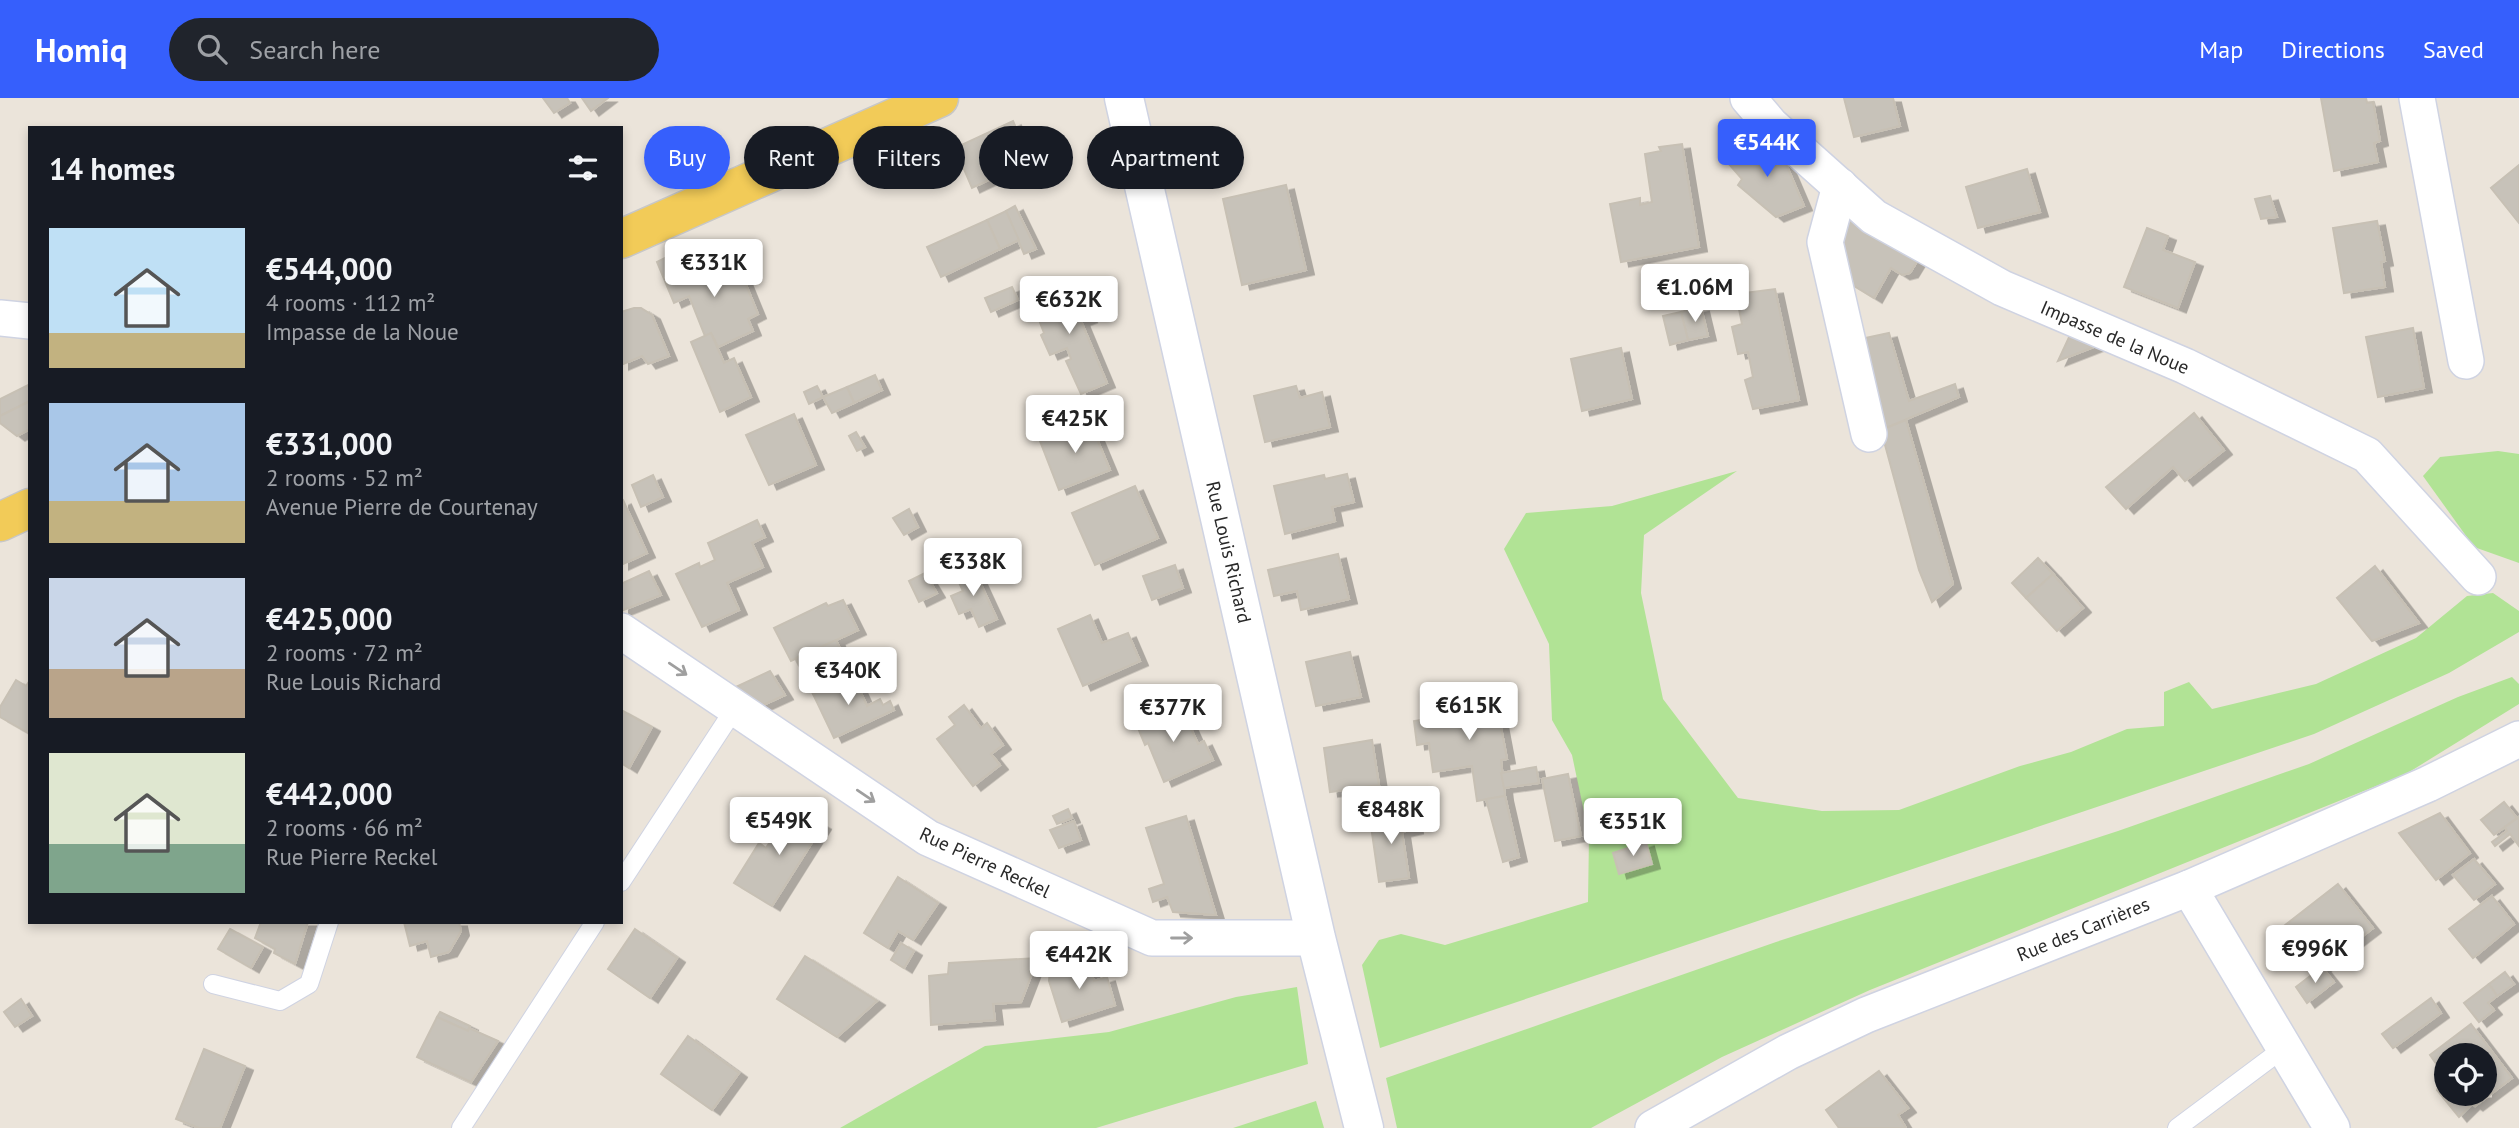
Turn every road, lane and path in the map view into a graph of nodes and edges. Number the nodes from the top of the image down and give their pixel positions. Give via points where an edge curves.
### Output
1 (939, 98) edge
2 (1124, 98) edge
3 (1748, 98) edge
4 (2417, 98) edge
5 (1840, 186) junction
6 (623, 238) edge
7 (0, 318) edge
8 (28, 321) edge
9 (2466, 361) dead end
10 (1869, 434) dead end
11 (28, 509) edge
12 (0, 522) edge
13 (2478, 577) dead end
14 (623, 632) edge
15 (735, 708) junction
16 (2519, 739) edge
17 (623, 879) edge
18 (2189, 888) junction
19 (328, 924) edge
20 (594, 924) edge
21 (1316, 938) junction
22 (213, 984) dead end
23 (2284, 1048) junction
24 (1363, 1124) edge
25 (461, 1128) edge
26 (1653, 1128) edge
27 (2177, 1128) edge
28 (2332, 1128) edge

1 - 6 main road
2 - 21 main road, Rue Louis Richard
3 - 5 street, Impasse de la Noue
4 - 9 street
5 - 10 street via 1825,242
5 - 13 street, Impasse de la Noue via 1874,217 2002,288 2185,366 2367,455
7 - 8 street
11 - 12 main road
14 -> 15 street, Rue Pierre Reckel
15 - 17 lane
15 -> 21 street, Rue Pierre Reckel via 928,838 1152,938
16 - 18 street, Rue des Carrières via 2428,784
18 - 23 street
18 - 26 street, Rue des Carrières via 1866,1015 1788,1052
19 - 22 lane via 309,984 280,1001
20 - 25 lane
21 - 24 main road, Rue Louis Richard
23 - 27 lane
23 - 28 street

